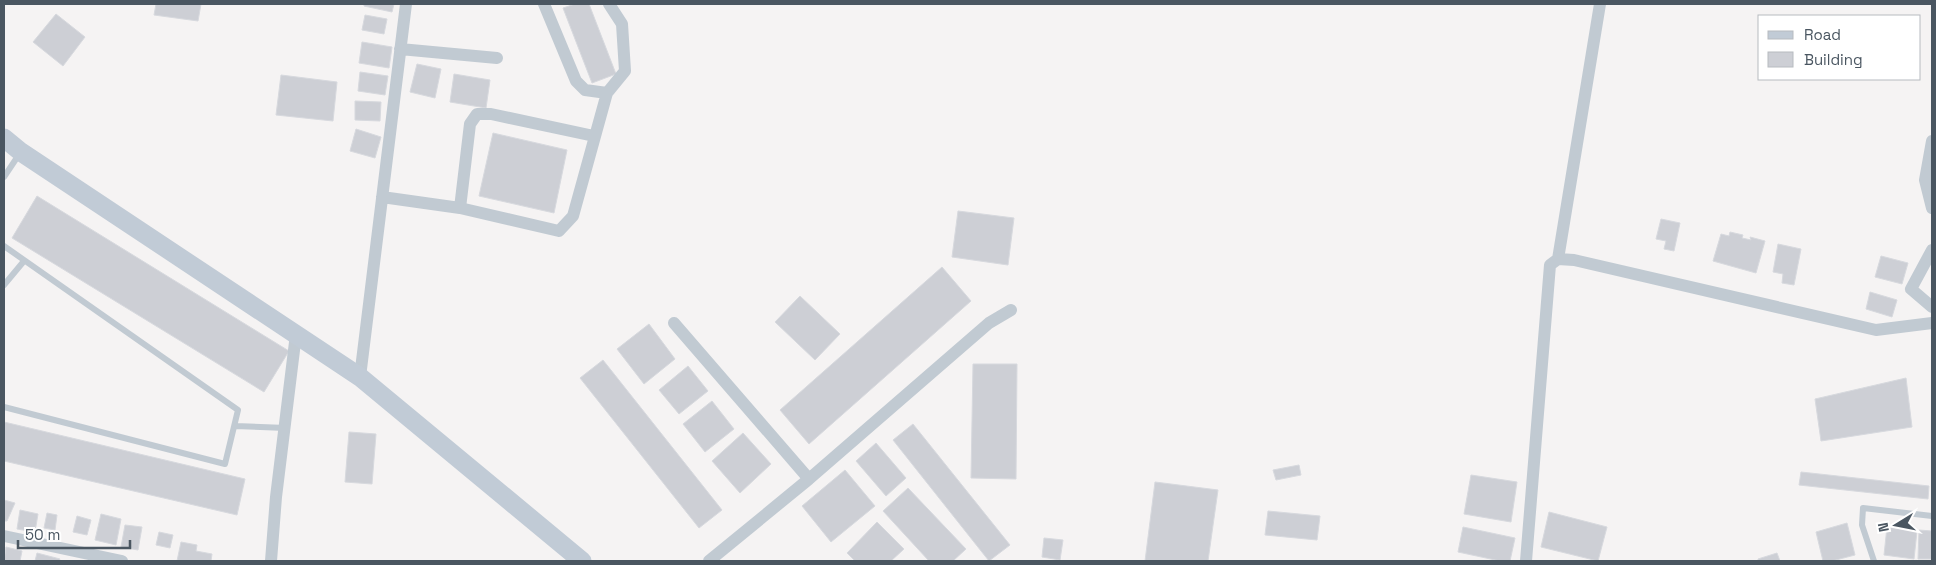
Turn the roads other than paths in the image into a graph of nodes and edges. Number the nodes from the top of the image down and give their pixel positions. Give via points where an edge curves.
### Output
1 (406, 4) edge
2 (544, 4) edge
3 (609, 4) edge
4 (1600, 4) edge
5 (400, 49) junction
6 (497, 58) dead end
7 (607, 93) junction
8 (594, 136) junction
9 (4, 138) edge
10 (1932, 141) edge
11 (21, 152) junction
12 (4, 177) edge
13 (382, 197) junction
14 (460, 208) junction
15 (1932, 208) edge
16 (4, 246) edge
17 (1932, 250) edge
18 (1558, 259) junction
19 (24, 261) junction
20 (4, 285) edge
21 (1932, 307) edge
22 (1011, 310) dead end
23 (674, 323) dead end
24 (1932, 323) edge
25 (296, 334) junction
26 (360, 376) junction
27 (4, 407) edge
28 (235, 426) junction
29 (286, 428) junction
30 (809, 479) junction
31 (1932, 516) edge
32 (4, 536) edge
33 (78, 557) edge
34 (122, 561) edge
35 (271, 561) edge
36 (582, 561) edge
37 (709, 561) edge
38 (1526, 561) edge
39 (1874, 561) edge

1 - 5 street
2 - 7 street via 576,81 585,90
3 - 7 street via 622,24 625,71
4 - 18 street
5 - 6 street
5 - 13 street
7 - 8 street
8 - 14 street via 573,216 559,231
8 - 14 street via 492,114 477,114 470,124
9 - 11 street
10 - 15 street via 1925,180
11 - 12 lane
11 - 25 street
13 - 14 street
13 - 26 street
16 - 19 lane
17 - 21 street via 1911,289
18 - 24 street via 1574,260 1876,330
18 - 38 street via 1550,265
19 - 20 lane
19 - 28 lane via 238,410
22 - 30 street via 989,323
23 - 30 street
25 - 26 street
25 - 29 street
26 - 36 street
27 - 28 lane via 225,464
28 - 29 lane
29 - 35 street
30 - 37 street
31 - 39 lane via 1864,508 1862,525
32 - 33 street
33 - 34 street

